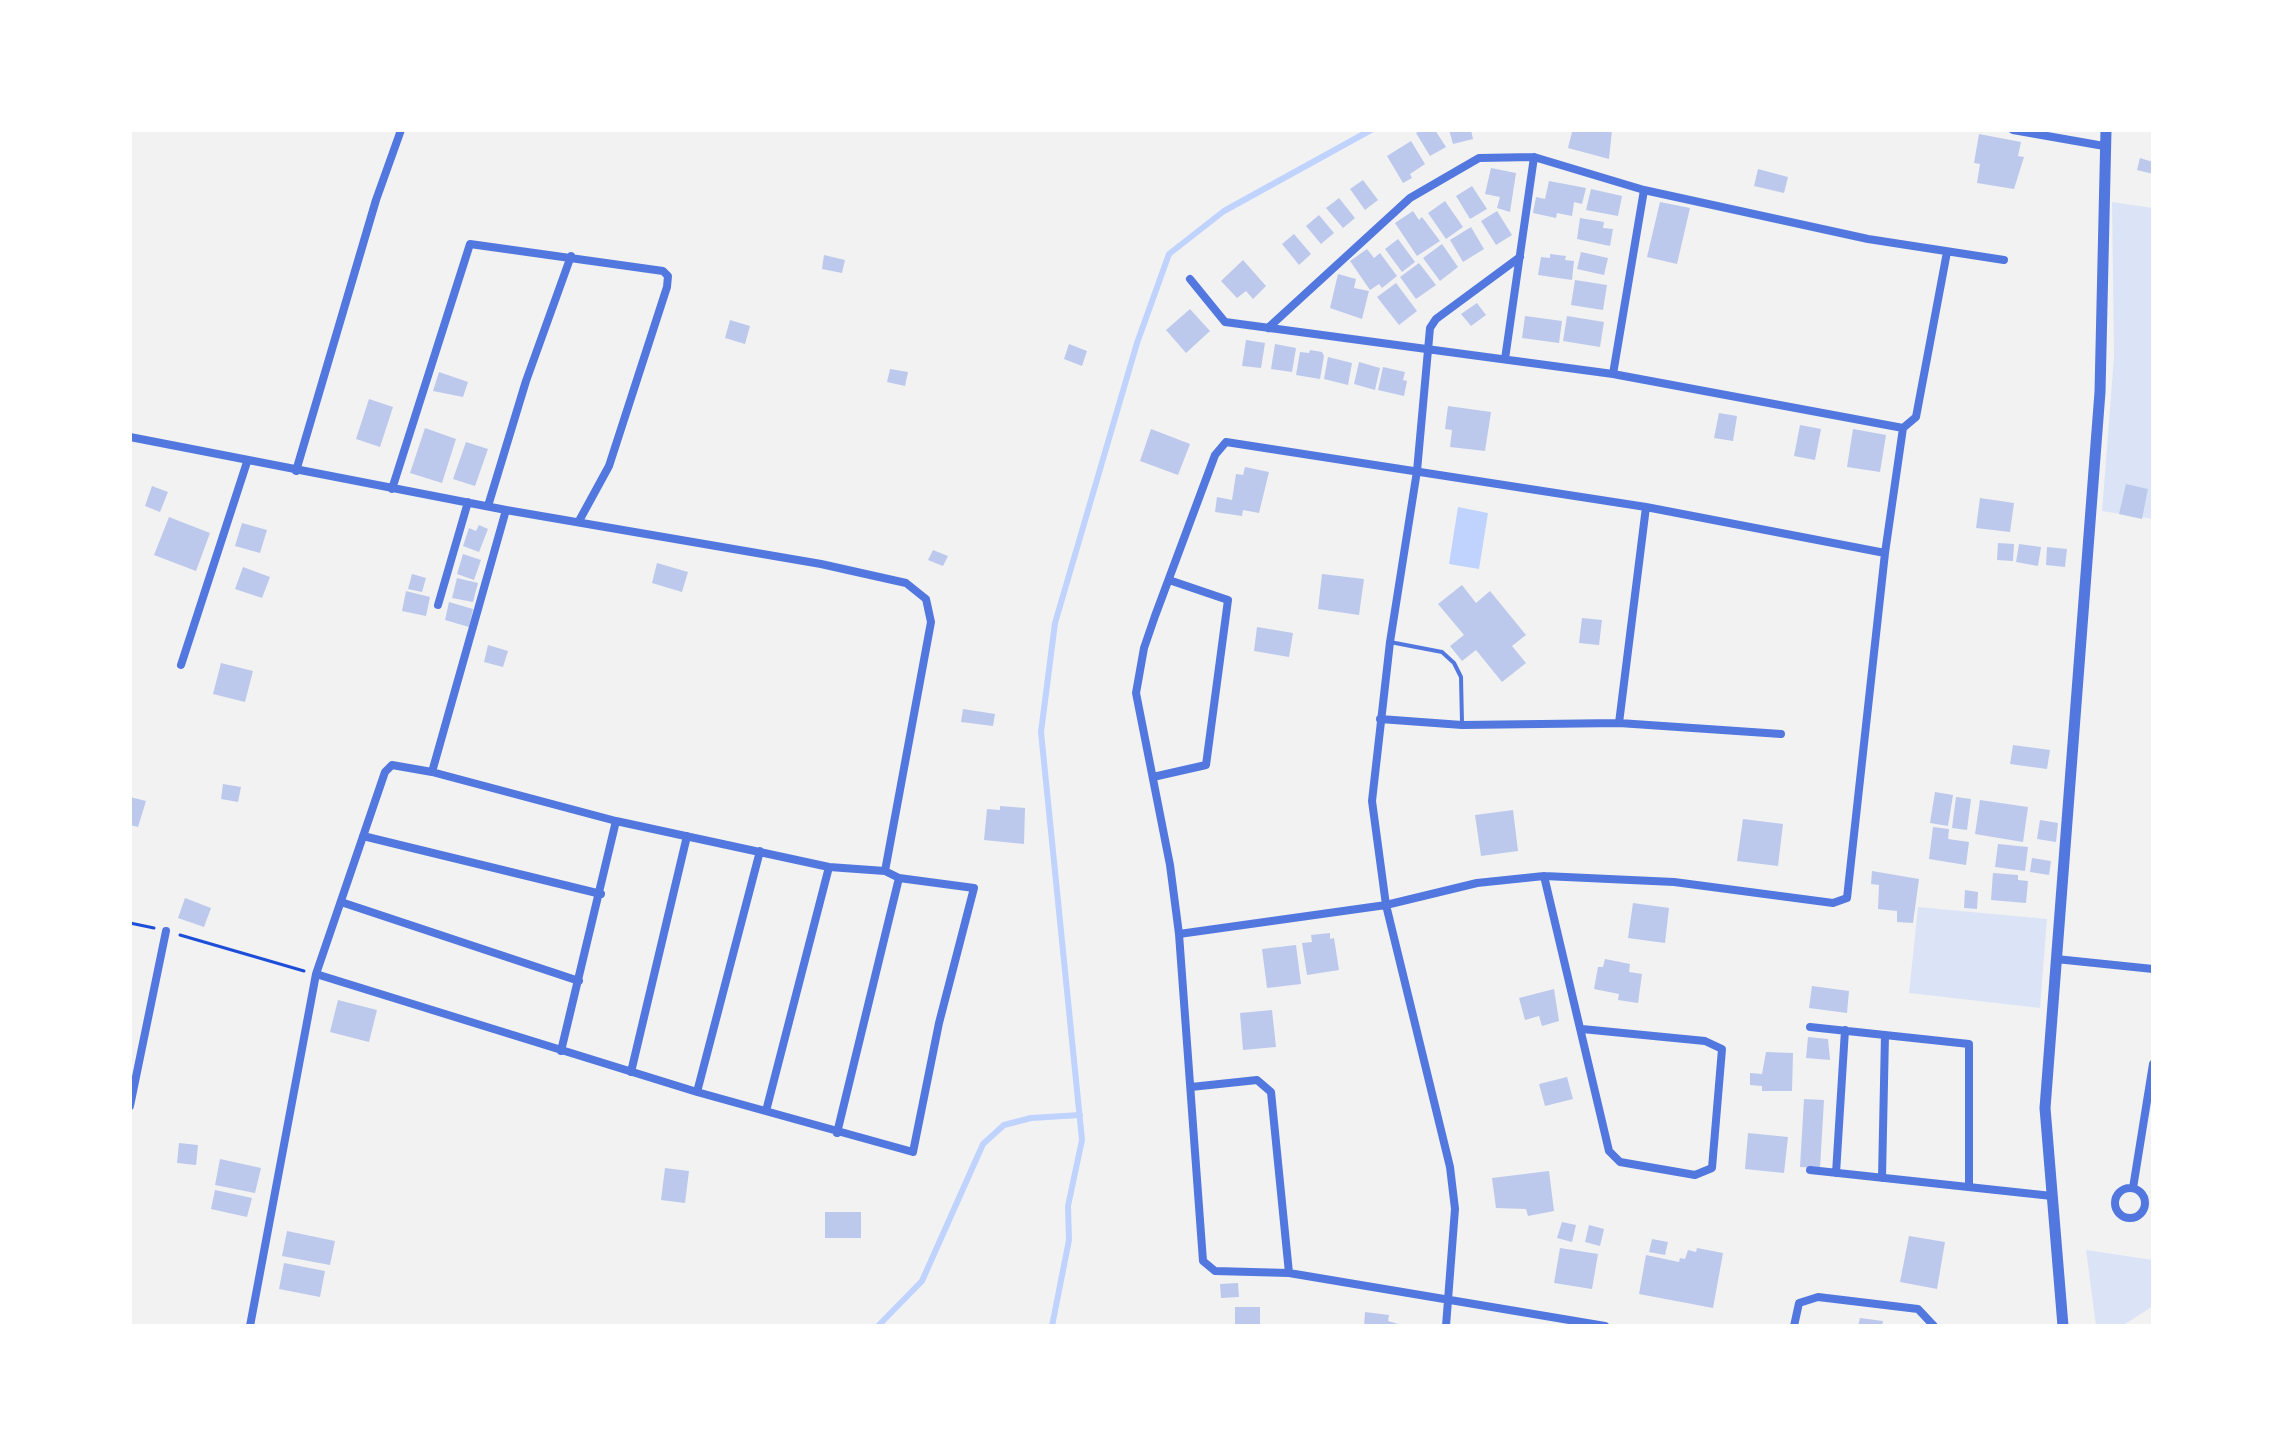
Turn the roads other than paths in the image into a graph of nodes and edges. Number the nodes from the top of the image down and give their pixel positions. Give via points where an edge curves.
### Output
1 (401, 130) edge
2 (2013, 130) edge
3 (2106, 130) edge
4 (2104, 146) junction
5 (1534, 157) junction
6 (1644, 190) junction
7 (1947, 252) junction
8 (571, 256) junction
9 (1520, 257) junction
10 (2004, 260) dead end
11 (1190, 279) dead end
12 (1268, 328) junction
13 (1427, 348) junction
14 (1505, 359) junction
15 (1613, 374) junction
16 (1903, 428) junction
17 (130, 437) edge
18 (247, 462) junction
19 (296, 471) junction
20 (1417, 471) junction
21 (392, 489) junction
22 (468, 502) junction
23 (488, 506) junction
24 (1646, 507) junction
25 (506, 510) junction
26 (579, 521) junction
27 (1885, 553) junction
28 (1169, 580) junction
29 (438, 605) dead end
30 (1390, 642) junction
31 (181, 665) dead end
32 (1380, 719) junction
33 (1619, 723) junction
34 (1462, 725) junction
35 (1781, 734) dead end
36 (432, 772) junction
37 (1153, 777) junction
38 (616, 821) junction
39 (363, 836) junction
40 (687, 836) junction
41 (760, 851) junction
42 (829, 867) junction
43 (885, 871) junction
44 (1544, 876) junction
45 (899, 878) junction
46 (601, 894) junction
47 (341, 902) junction
48 (1386, 905) junction
49 (166, 931) road end
50 (1179, 934) junction
51 (2056, 959) junction
52 (2153, 969) edge
53 (316, 974) junction
54 (579, 981) junction
55 (1810, 1027) dead end
56 (1582, 1029) junction
57 (1845, 1030) junction
58 (1885, 1035) junction
59 (561, 1051) junction
60 (2153, 1064) edge
61 (631, 1072) junction
62 (1191, 1087) junction
63 (697, 1092) junction
64 (130, 1106) edge
65 (766, 1111) junction
66 (837, 1133) junction
67 (1810, 1170) dead end
68 (1836, 1173) junction
69 (1882, 1178) junction
70 (1969, 1187) junction
71 (2133, 1188) dead end
72 (2052, 1196) junction
73 (1289, 1273) junction
74 (1449, 1299) junction
75 (250, 1326) edge
76 (1446, 1326) edge
77 (1605, 1326) edge
78 (1794, 1326) edge
79 (1934, 1326) edge
80 (2063, 1326) edge

1 - 19 street
2 - 4 street
3 - 4 street
4 - 51 street via 2100,392
5 - 6 street
5 - 9 street
5 - 12 street via 1479,158 1410,198
6 - 7 street
6 - 15 street
7 - 10 street
7 - 16 street via 1916,417
8 - 21 street via 470,244
8 - 23 street
8 - 26 street via 668,276 609,466
9 - 13 street via 1436,319
9 - 14 street
11 - 12 street via 1225,322
12 - 13 street
13 - 14 street
13 - 20 street
14 - 15 street
15 - 16 street
16 - 27 street
17 - 18 street
18 - 19 street
18 - 31 street
19 - 21 street
20 - 24 street
20 - 28 street via 1226,442 1215,455
20 - 30 street
21 - 22 street
22 - 23 street
22 - 29 street
23 - 25 street
24 - 27 street
24 - 33 street
25 - 26 street
25 - 36 street
26 - 43 street via 884,576 906,583 926,599 931,622
27 - 44 street via 1847,898 1833,903 1674,882
28 - 37 street via 1144,648 1136,693
28 - 37 street via 1228,600 1206,765
30 - 32 street
30 - 34 lane via 1442,652 1454,663 1461,677
32 - 34 street
32 - 48 street via 1372,801
33 - 34 street
33 - 35 street
36 - 38 street
36 - 39 street via 392,765
37 - 50 street
38 - 40 street
38 - 46 street
39 - 46 street
39 - 47 street
40 - 41 street
40 - 61 street
41 - 42 street
41 - 63 street
42 - 43 street
42 - 65 street
43 - 45 street
44 - 48 street via 1477,883
44 - 56 street
45 - 66 street
45 - 66 street via 974,888 913,1152
46 - 54 street
47 - 53 street
47 - 54 street
48 - 50 street
48 - 74 street via 1450,1167 1455,1209
49 - 64 street
50 - 62 street
51 - 52 street
51 - 72 street via 2045,1108
53 - 59 street
53 - 75 street
54 - 59 street
55 - 57 street
56 - 56 street via 1609,1151 1620,1162 1695,1175 1712,1168 1722,1049 1705,1041
57 - 58 street
57 - 68 street
58 - 69 street
58 - 70 street via 1969,1044
59 - 61 street
60 - 71 street
61 - 63 street
62 - 73 street via 1203,1261 1215,1271
62 - 73 street via 1257,1080 1271,1092
63 - 65 street
65 - 66 street
67 - 68 street
68 - 69 street
69 - 70 street
70 - 72 street
72 - 80 street
73 - 74 street
74 - 76 street
74 - 77 street
78 - 79 street via 1799,1303 1818,1297 1918,1309

